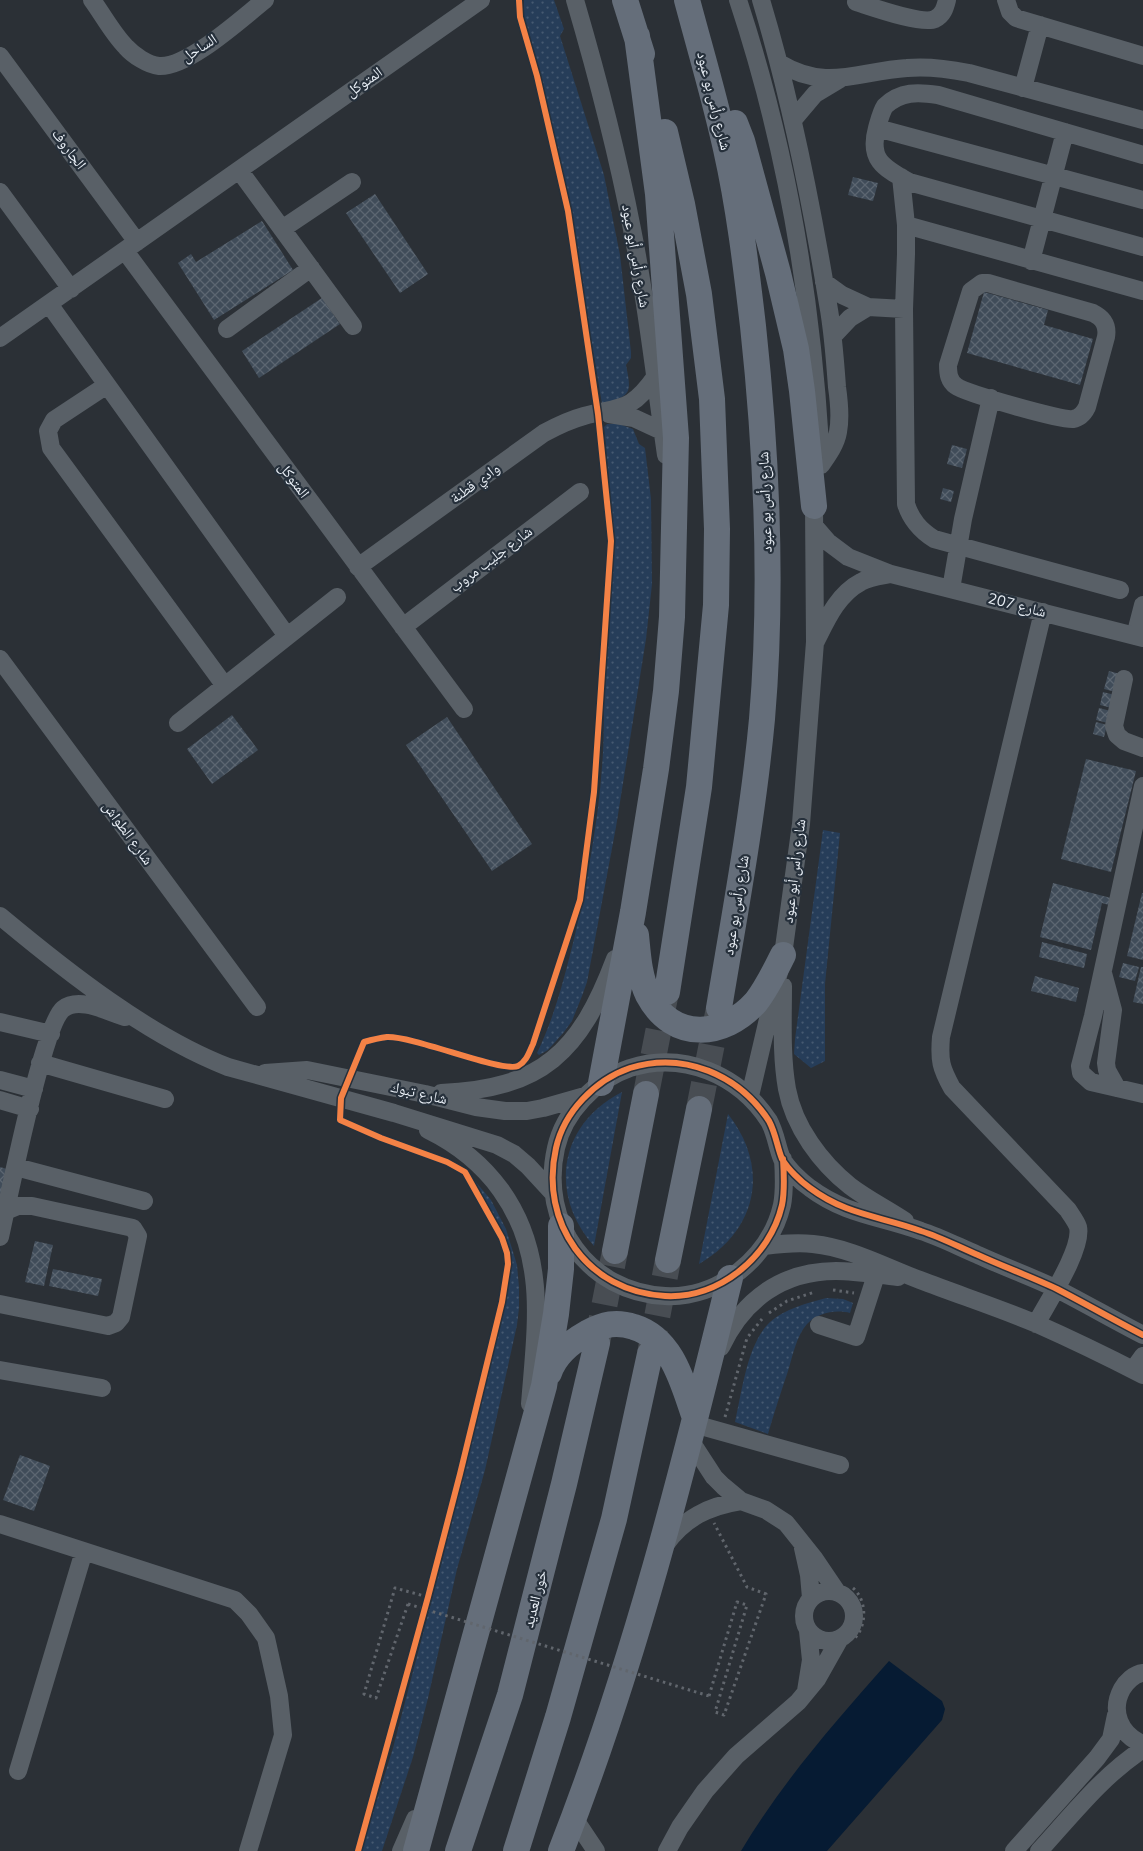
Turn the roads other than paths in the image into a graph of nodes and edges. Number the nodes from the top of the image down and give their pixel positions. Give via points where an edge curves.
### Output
1 (92, 0) edge
2 (265, 0) edge
3 (481, 0) edge
4 (575, 0) edge
5 (625, 0) edge
6 (687, 0) edge
7 (738, 0) edge
8 (947, 0) edge
9 (1006, 0) edge
10 (854, 1) edge
11 (767, 5) edge
12 (892, 6) edge
13 (1040, 24) junction
14 (637, 36) junction
15 (0, 56) edge
16 (1143, 56) edge
17 (779, 63) junction
18 (841, 79) junction
19 (1023, 88) junction
20 (793, 120) junction
21 (1143, 120) edge
22 (877, 128) junction
23 (1065, 132) junction
24 (1143, 155) edge
25 (239, 170) junction
26 (1053, 176) junction
27 (901, 177) junction
28 (352, 182) dead end
29 (2, 199) edge
30 (1143, 200) edge
31 (1041, 219) junction
32 (906, 226) junction
33 (282, 228) junction
34 (131, 246) junction
35 (1143, 247) edge
36 (1031, 261) junction
37 (311, 268) junction
38 (824, 282) junction
39 (71, 289) junction
40 (1143, 290) edge
41 (49, 304) junction
42 (868, 307) junction
43 (904, 309) junction
44 (353, 326) dead end
45 (227, 329) dead end
46 (833, 336) junction
47 (0, 338) edge
48 (656, 376) junction
49 (107, 384) junction
50 (990, 398) junction
51 (598, 414) junction
52 (662, 431) junction
53 (821, 466) junction
54 (580, 492) dead end
55 (674, 516) junction
56 (814, 516) junction
57 (958, 546) junction
58 (358, 567) junction
59 (891, 574) junction
60 (951, 588) junction
61 (1120, 590) dead end
62 (337, 596) dead end
63 (1143, 605) edge
64 (1043, 612) junction
65 (403, 627) junction
66 (287, 636) junction
67 (1139, 637) edge
68 (815, 642) junction
69 (0, 659) edge
70 (1124, 679) dead end
71 (225, 686) junction
72 (464, 709) dead end
73 (178, 723) dead end
74 (1143, 748) edge
75 (1143, 786) edge
76 (633, 912) junction
77 (0, 916) edge
78 (783, 956) junction
79 (1102, 970) junction
80 (667, 992) tunnel mouth
81 (257, 1007) dead end
82 (719, 1008) tunnel mouth
83 (0, 1022) edge
84 (145, 1024) junction
85 (51, 1034) junction
86 (40, 1063) junction
87 (252, 1073) junction
88 (0, 1080) edge
89 (1117, 1088) junction
90 (34, 1089) junction
91 (593, 1089) junction
92 (426, 1094) junction
93 (646, 1094) tunnel mouth
94 (1143, 1094) edge
95 (750, 1096) junction
96 (166, 1099) dead end
97 (0, 1100) edge
98 (698, 1108) tunnel mouth
99 (30, 1109) junction
100 (394, 1113) junction
101 (782, 1159) junction
102 (16, 1167) junction
103 (552, 1192) junction
104 (144, 1201) dead end
105 (6, 1211) junction
106 (561, 1226) junction
107 (921, 1231) junction
108 (0, 1236) edge
109 (764, 1246) junction
110 (615, 1251) tunnel mouth
111 (668, 1260) tunnel mouth
112 (876, 1275) junction
113 (730, 1278) junction
114 (918, 1280) junction
115 (1055, 1288) junction
116 (0, 1304) edge
117 (1036, 1324) junction
118 (819, 1325) dead end
119 (1143, 1335) edge
120 (597, 1344) tunnel mouth
121 (650, 1354) tunnel mouth
122 (1143, 1356) edge
123 (0, 1370) edge
124 (1138, 1373) edge
125 (706, 1377) junction
126 (544, 1386) junction
127 (102, 1388) dead end
128 (693, 1428) junction
129 (528, 1445) junction
130 (840, 1465) dead end
131 (742, 1501) junction
132 (0, 1524) edge
133 (803, 1545) junction
134 (84, 1551) junction
135 (659, 1554) junction
136 (842, 1588) junction
137 (811, 1598) junction
138 (808, 1631) junction
139 (844, 1642) junction
140 (1143, 1672) edge
141 (806, 1691) junction
142 (1116, 1715) junction
143 (1143, 1744) edge
144 (1143, 1749) edge
145 (442, 1757) junction
146 (18, 1771) dead end
147 (574, 1818) junction
148 (248, 1851) edge
149 (401, 1851) edge
150 (416, 1851) edge
151 (458, 1851) edge
152 (516, 1851) edge
153 (561, 1851) edge
154 (596, 1851) edge
155 (667, 1851) edge
156 (1014, 1851) edge
157 (1039, 1851) edge

1 - 2 street, الساحل via 126,47 158,66 193,56
3 - 25 street, المتوكل
4 - 48 street, شارع رأس أبو عبود via 619,164
5 - 14 highway
6 - 56 highway via 742,141 788,312 802,391
6 - 82 highway, شارع رأس بو عبود via 726,148 741,230 759,382 767,515 762,720 744,861
7 - 53 street, شارع رأس أبو عبود via 753,44 780,154 796,238 816,388
8 - 12 street via 942,13 930,21 922,21
9 - 13 street via 1016,18
10 - 12 street
11 - 17 street, شارع رأس أبو عبود
13 - 16 street
13 - 19 street
14 - 55 highway via 658,194 671,358 676,438
14 - 80 highway via 682,204 703,329 715,458 715,615 699,787
15 - 34 street, الجاروف
17 - 18 street via 807,77
17 - 20 street, شارع رأس أبو عبود
18 - 19 street via 908,68 948,69
18 - 20 street via 815,94
19 - 21 street
20 - 38 street, شارع رأس أبو عبود
22 - 23 street via 882,110 888,103 919,92
22 - 26 street
22 - 27 street via 874,152 883,165
23 - 24 street
23 - 26 street
25 - 33 street
25 - 34 street, المتوكل
26 - 30 street
26 - 31 street
27 - 31 street
27 - 32 street
28 - 33 street
29 - 39 street
31 - 35 street
31 - 36 street
32 - 36 street
32 - 43 street
33 - 37 street
34 - 39 street, المتوكل
34 - 58 street, المتوكل
36 - 40 street
37 - 44 street
37 - 45 street
38 - 42 street via 842,296
38 - 46 street, شارع رأس أبو عبود
39 - 41 street, المتوكل
41 - 47 street, المتوكل
41 - 49 street
42 - 43 street
42 - 46 street via 850,318
43 - 57 street via 906,504 913,521 926,534
46 - 53 street, شارع رأس أبو عبود via 840,413 838,433
48 - 51 street, وادي قطنة via 634,401 620,409
48 - 52 street, شارع رأس أبو عبود
49 - 66 street
49 - 71 street via 54,420 48,431 51,448
50 - 50 street via 1064,419 1084,414 1106,337 1103,320 1092,313 988,283 976,286 970,291 948,373 957,387
50 - 57 street
51 - 52 street, وادي قطنة via 619,414
51 - 58 street, وادي قطنة via 562,423 544,433
52 - 55 street, شارع رأس أبو عبود
53 - 56 street, شارع رأس أبو عبود
54 - 65 street, شارع جليب مروب
55 - 76 highway via 672,617 666,691
56 - 59 street via 828,542 848,557
56 - 68 street, شارع رأس أبو عبود
57 - 60 street
57 - 61 street
58 - 65 street, المتوكل
59 - 60 street, شارع 207
59 - 68 street, شارع رأس أبو عبود via 865,580 849,590 834,608
60 - 64 street, شارع 207
62 - 66 street
63 - 67 street
64 - 67 street, شارع 207
64 - 115 street via 939,1056 952,1088 1068,1210 1078,1227 1073,1258
65 - 72 street, المتوكل
66 - 71 street
68 - 78 street, شارع رأس أبو عبود via 801,824
69 - 81 street, شارع الطواش
70 - 74 street via 1114,726 1124,741
71 - 73 street
75 - 79 street
76 - 78 highway via 642,979 648,994 667,1018 679,1026 711,1029 734,1021 757,1000
76 - 91 highway
76 - 92 street via 595,1007 581,1030 554,1059 517,1081 481,1090
77 - 84 street, شارع تبوك
78 - 95 street, شارع رأس أبو عبود
78 - 107 street via 784,1062 787,1091 796,1117 812,1147 828,1166 851,1186
79 - 89 street via 1113,1010 1106,1063
79 - 89 street via 1080,1066 1085,1078
83 - 85 street
84 - 85 street via 91,1006 73,1005 63,1009
84 - 87 street, شارع تبوك via 201,1057
85 - 86 street
86 - 90 street
86 - 96 street
87 - 92 street, شارع تبوك via 308,1070
87 - 100 street, شارع تبوك
88 - 90 street
89 - 94 street
90 - 99 street
91 - 92 street, شارع تبوك via 527,1111 476,1107
91 - 95 street via 630,1068 662,1062 694,1065 724,1077
91 - 103 street via 569,1116 558,1140 552,1166
93 - 110 highway
95 - 101 street via 769,1122
97 - 99 street
98 - 111 highway
99 - 102 street
100 - 103 street, شارع تبوك via 497,1145 514,1154
100 - 129 street via 462,1150 502,1190 517,1215 528,1246 534,1278
101 - 107 street via 824,1199 860,1214
101 - 109 street via 782,1204
102 - 104 street
102 - 105 street
103 - 106 street
105 - 108 street
105 - 116 street via 18,1206 32,1206 133,1228 138,1236 121,1317 116,1323 108,1326
106 - 113 street via 579,1254 604,1276 634,1291 667,1296 700,1292
106 - 126 highway via 561,1269
107 - 115 street
109 - 113 street
109 - 114 street via 787,1243 838,1248
112 - 114 street
112 - 118 street via 856,1337
112 - 125 street via 821,1272 792,1278 766,1291 737,1318
113 - 125 highway
114 - 117 street
115 - 117 street
115 - 119 street
117 - 124 street
120 - 151 highway, خور العديد via 510,1695
121 - 152 highway via 614,1519
122 - 124 street
123 - 127 street
125 - 128 highway
126 - 128 highway via 551,1366 565,1348 602,1324 624,1324 646,1330 662,1344 673,1360
126 - 129 highway
128 - 130 street via 722,1432
128 - 131 street via 714,1477
128 - 135 highway
129 - 145 highway
131 - 133 street via 760,1507 786,1523
131 - 135 street via 722,1504 695,1516 674,1532
132 - 134 street
133 - 136 street
133 - 137 street
134 - 146 street
134 - 148 street via 235,1600 250,1614 266,1638 284,1735
135 - 147 highway via 612,1710
136 - 137 street via 818,1593
136 - 139 street via 854,1611 852,1628
137 - 138 street via 803,1614
138 - 139 street via 822,1641
138 - 141 street via 811,1660
139 - 141 street
140 - 142 street via 1126,1683 1117,1698
141 - 155 street via 787,1713 723,1769 689,1812
142 - 143 street via 1122,1729
142 - 156 street via 1111,1738 1098,1758
144 - 157 street via 1110,1774
145 - 149 street
145 - 150 highway
147 - 153 highway
147 - 154 street

